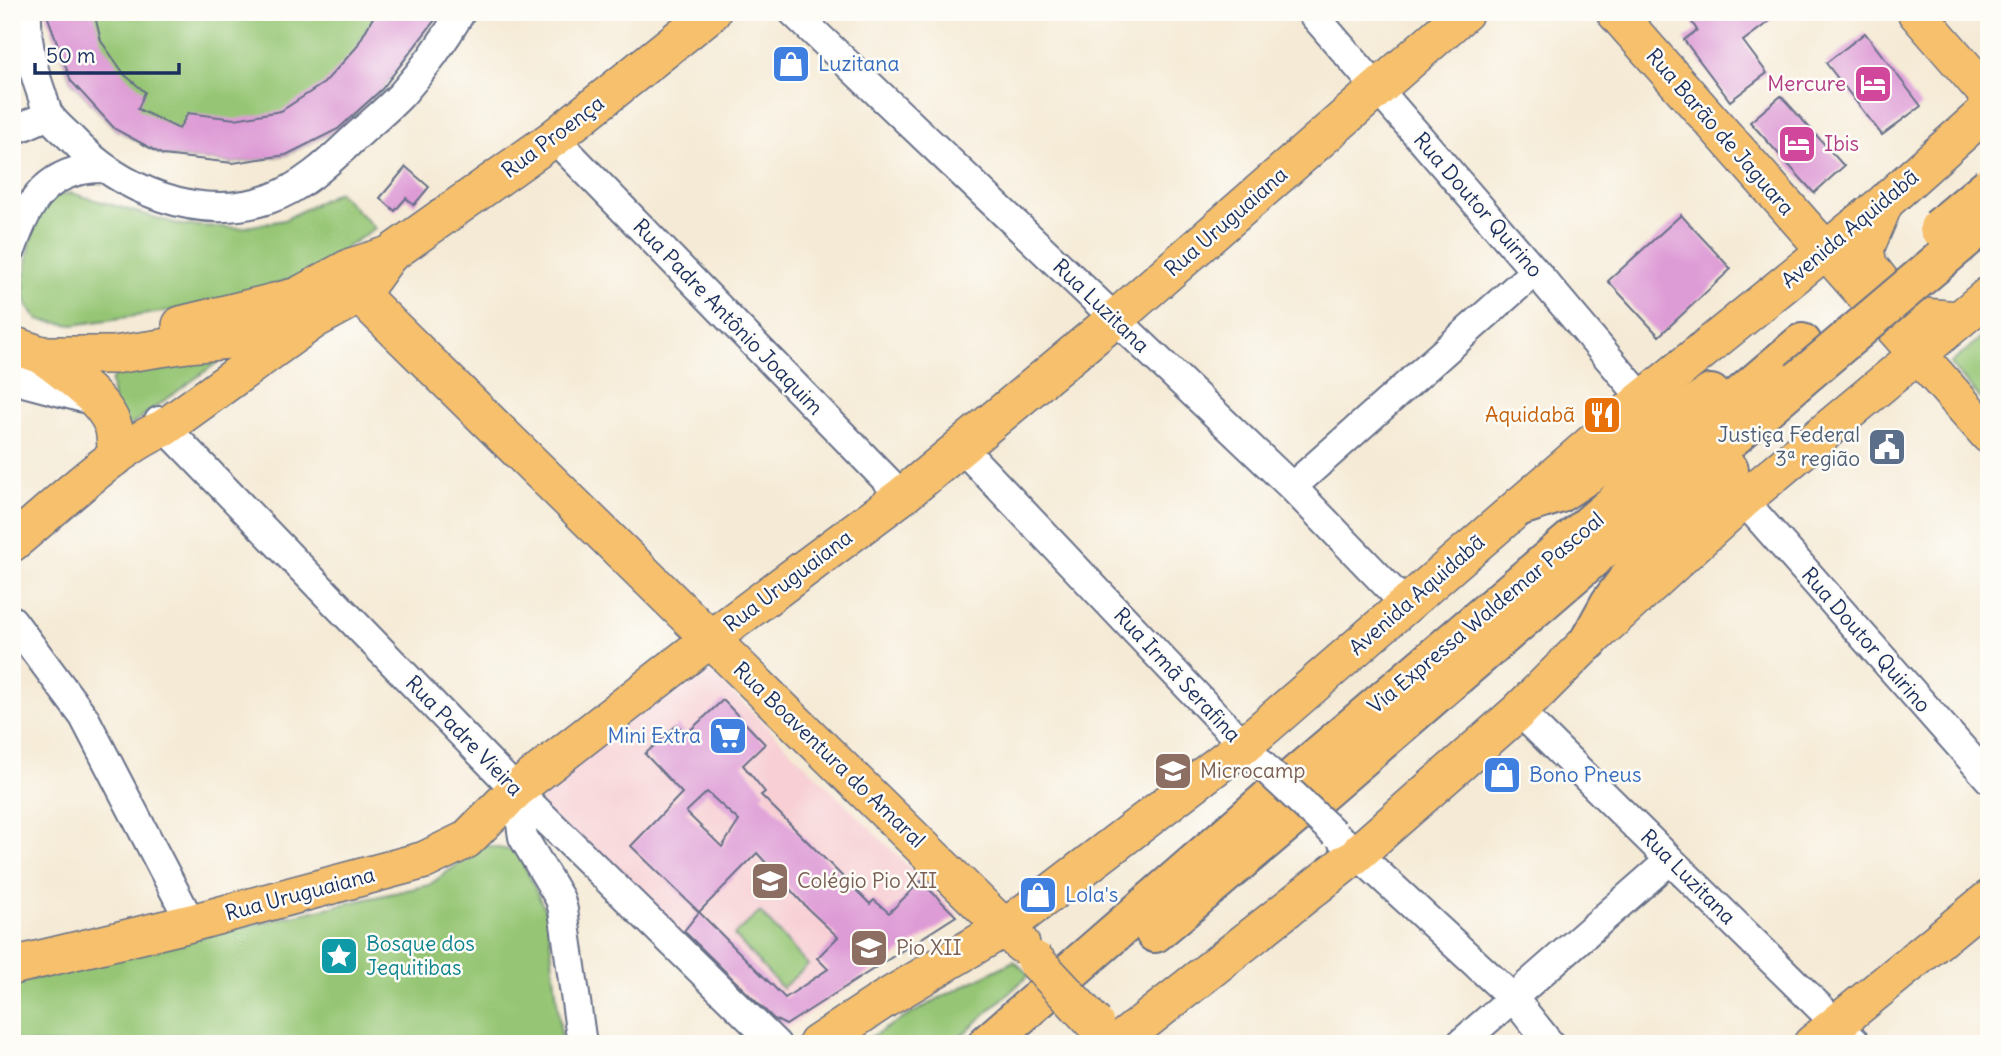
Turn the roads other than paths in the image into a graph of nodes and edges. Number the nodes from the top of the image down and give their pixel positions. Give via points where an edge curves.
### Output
1 (461, 12) edge
2 (712, 12) edge
3 (793, 12) edge
4 (1311, 12) edge
5 (1465, 12) edge
6 (1615, 12) edge
7 (1916, 12) edge
8 (22, 30) edge
9 (1377, 88) junction
10 (1989, 96) edge
11 (1989, 109) edge
12 (49, 115) junction
13 (12, 131) edge
14 (554, 138) junction
15 (103, 168) junction
16 (1989, 186) edge
17 (12, 190) edge
18 (1884, 203) junction
19 (1989, 219) edge
20 (15, 239) edge
21 (1826, 251) junction
22 (389, 255) junction
23 (1535, 271) junction
24 (360, 295) junction
25 (1989, 295) edge
26 (305, 309) junction
27 (1115, 319) junction
28 (1958, 320) junction
29 (12, 325) edge
30 (254, 338) junction
31 (27, 350) edge
32 (117, 354) junction
33 (1918, 354) junction
34 (1792, 369) junction
35 (12, 379) edge
36 (1643, 399) junction
37 (95, 401) junction
38 (158, 428) junction
39 (1989, 435) edge
40 (961, 447) junction
41 (117, 457) junction
42 (1292, 487) junction
43 (902, 496) junction
44 (1743, 500) junction
45 (1521, 506) junction
46 (12, 543) edge
47 (1405, 604) junction
48 (12, 620) edge
49 (710, 639) junction
50 (1589, 641) junction
51 (1519, 711) junction
52 (1256, 758) junction
53 (1989, 779) edge
54 (516, 790) junction
55 (1346, 843) junction
56 (1670, 860) junction
57 (1989, 899) edge
58 (191, 923) junction
59 (1006, 927) junction
60 (12, 966) edge
61 (1514, 999) junction
62 (1107, 1037) edge
63 (1835, 1037) edge
64 (582, 1044) edge
65 (776, 1044) edge
66 (817, 1044) edge
67 (987, 1044) edge
68 (1025, 1044) edge
69 (1460, 1044) edge
70 (1550, 1044) edge

1 - 15 street via 401,94 327,164 269,199 226,207 186,204 146,191
2 - 14 main road, Rua Proença
3 - 27 street, Rua Luzitana
4 - 9 street, Rua Doutor Quirino
5 - 9 main road, Rua Uruguaiana
6 - 21 main road, Rua Barão de Jaguara
7 - 10 main road
8 - 12 street
9 - 23 street, Rua Doutor Quirino
9 - 27 main road, Rua Uruguaiana
11 - 18 main road, Avenida Aquidabã
12 - 13 street
12 - 15 street
14 - 22 main road, Rua Proença
14 - 43 street, Rua Padre Antônio Joaquim
15 - 20 street via 69,172 48,184 33,201
16 - 34 highway, Via Expressa Waldemar Pascoal, bridge
17 - 20 street
18 - 21 main road, Avenida Aquidabã
18 - 28 main road via 1865,249 1868,265 1899,306 1924,317
19 - 34 highway, Via Expressa Waldemar Pascoal, bridge
21 - 33 main road, Rua Barão de Jaguara
21 - 36 main road, Avenida Aquidabã
22 - 24 main road, Rua Proença
22 - 26 main road, Rua Proença via 351,267
23 - 36 street, Rua Doutor Quirino
23 - 42 street
24 - 26 main road, Rua Proença
24 - 49 main road, Rua Boaventura do Amaral
25 - 28 main road
26 - 29 main road via 119,334 51,335
26 - 30 main road, Rua Proença via 282,333
26 - 38 main road, Rua Proença
27 - 40 main road, Rua Uruguaiana
27 - 42 street, Rua Luzitana
28 - 33 main road
30 - 32 main road
30 - 38 main road, Rua Proença
31 - 32 main road
31 - 37 main road
32 - 37 main road
33 - 39 main road, Rua Barão de Jaguara
33 - 44 main road
34 - 45 highway via 1760,362 1558,494
34 - 50 highway via 1761,435 1633,572
34 - 67 highway, Via Expressa Waldemar Pascoal via 1307,766
34 - 68 highway, Via Expressa Waldemar Pascoal via 1313,800
35 - 37 street
36 - 45 main road, Avenida Aquidabã
37 - 41 main road via 113,426
38 - 41 main road, Rua Proença
38 - 54 street, Rua Padre Vieira
40 - 43 main road, Rua Uruguaiana
40 - 52 street, Rua Irmã Serafina
41 - 46 main road, Rua Proença
42 - 47 street, Rua Luzitana
43 - 49 main road, Rua Uruguaiana
44 - 50 main road
44 - 53 street, Rua Doutor Quirino
45 - 47 main road, Avenida Aquidabã
47 - 52 main road, Avenida Aquidabã
48 - 58 street via 84,717
49 - 54 main road, Rua Uruguaiana
49 - 59 main road, Rua Boaventura do Amaral
50 - 51 main road
51 - 55 main road
51 - 56 street, Rua Luzitana
52 - 55 street, Rua Irmã Serafina, bridge
52 - 59 main road, Avenida Aquidabã
54 - 58 main road, Rua Uruguaiana via 466,840 425,860
54 - 64 street via 523,837 563,910
54 - 65 street, Rua Padre Vieira
55 - 61 street, Rua Irmã Serafina
55 - 62 main road
56 - 61 street
56 - 63 street, Rua Luzitana
57 - 63 main road
58 - 60 main road, Rua Uruguaiana
59 - 62 main road, Rua Boaventura do Amaral, bridge
59 - 66 main road, Avenida Aquidabã
61 - 69 street
61 - 70 street, Rua Irmã Serafina

